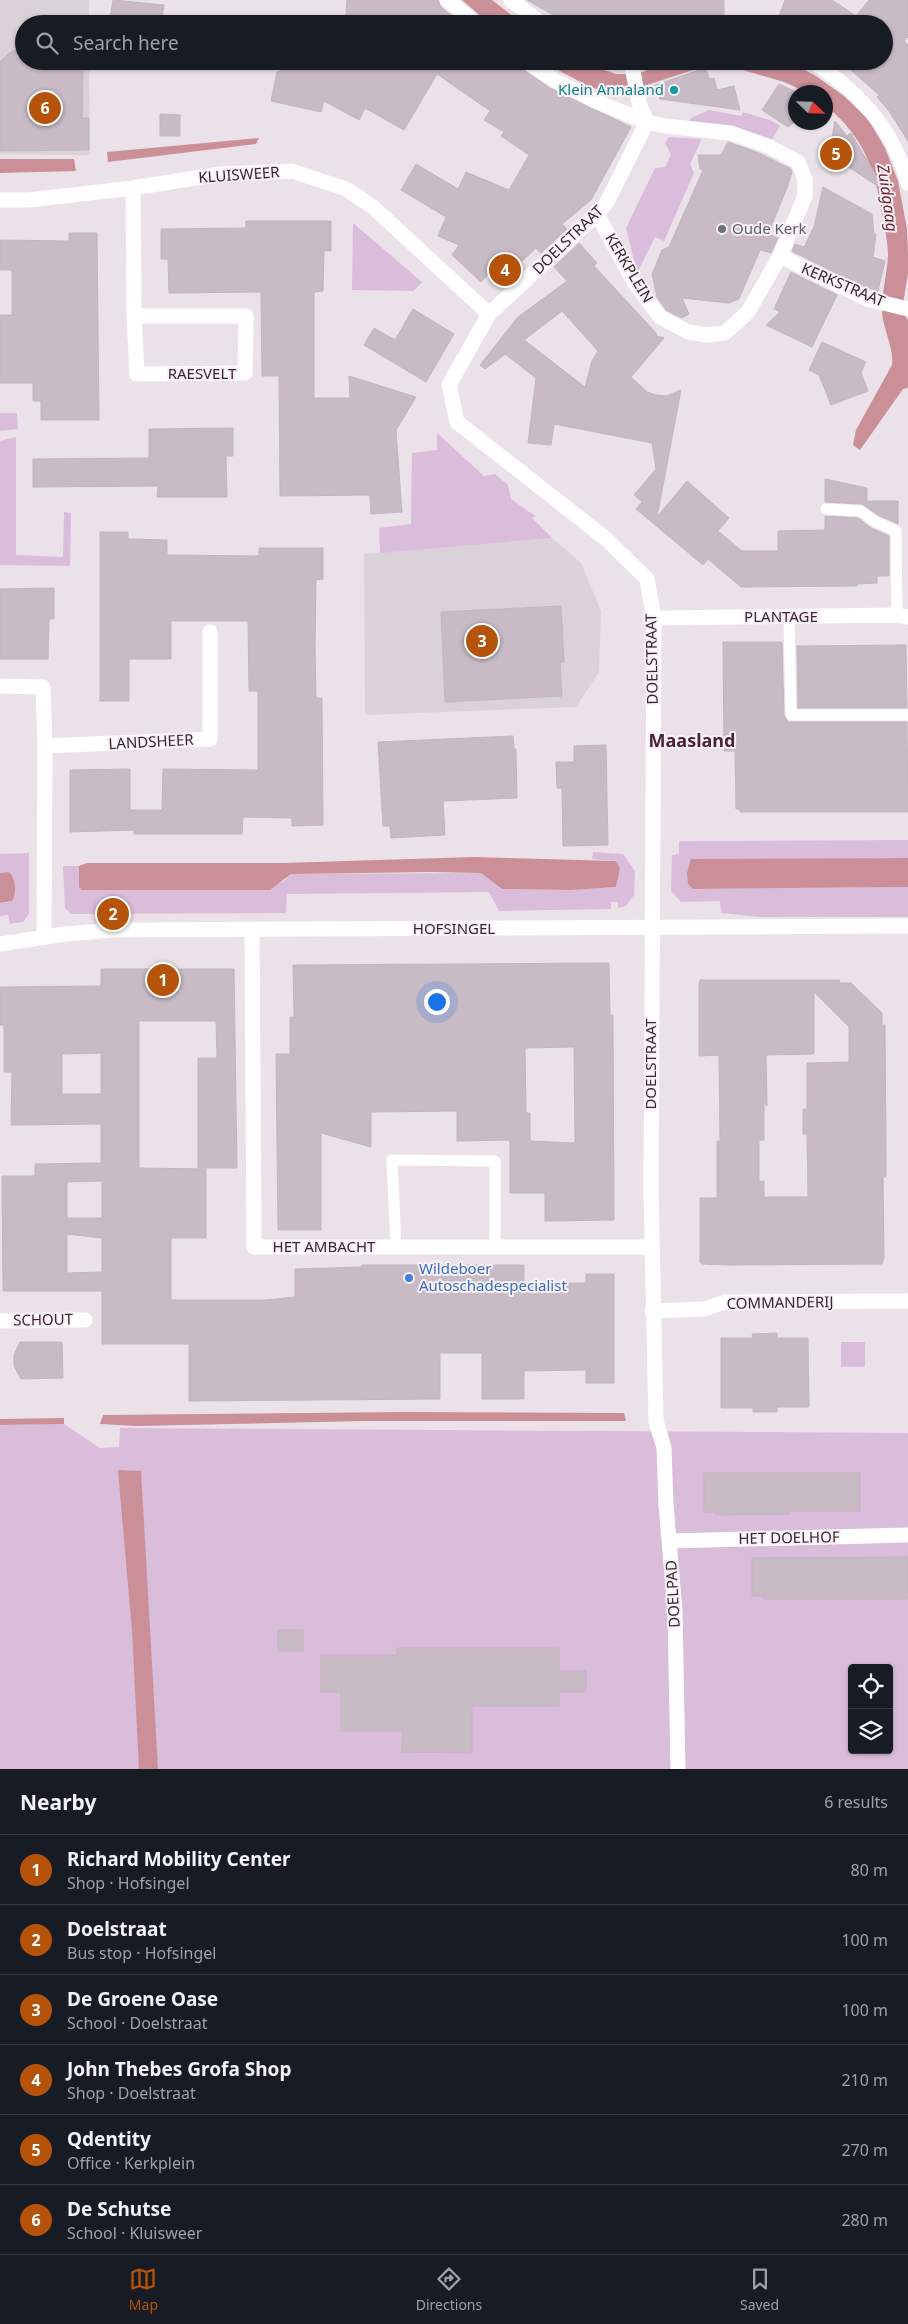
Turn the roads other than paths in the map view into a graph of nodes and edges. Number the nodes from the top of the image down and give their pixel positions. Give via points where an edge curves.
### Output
1 (447, 0) edge
2 (510, 0) edge
3 (466, 15) edge
4 (530, 15) edge
5 (539, 70) edge
6 (633, 70) edge
7 (826, 70) edge
8 (647, 122) junction
9 (906, 166) edge
10 (908, 183) edge
11 (133, 188) junction
12 (0, 200) edge
13 (597, 214) junction
14 (780, 256) junction
15 (907, 309) edge
16 (489, 314) junction
17 (134, 316) junction
18 (826, 509) dead end
19 (903, 616) edge
20 (789, 617) junction
21 (654, 618) junction
22 (210, 632) dead end
23 (0, 686) edge
24 (908, 715) edge
25 (45, 746) junction
26 (908, 926) edge
27 (653, 928) junction
28 (252, 930) junction
29 (44, 937) junction
30 (0, 944) edge
31 (396, 1247) junction
32 (495, 1247) junction
33 (651, 1247) junction
34 (908, 1301) edge
35 (652, 1311) junction
36 (85, 1320) dead end
37 (0, 1321) edge
38 (656, 1421) joint
39 (908, 1536) edge
40 (669, 1541) junction
41 (678, 1769) edge

1 - 3 street
2 - 4 street
5 - 8 street via 595,101
6 - 8 street via 639,103
7 - 9 street via 863,100 889,133
8 - 13 street, DOELSTRAAT via 607,202
8 - 14 street, KERKPLEIN via 731,132 798,162 805,179 805,196
9 - 10 street
11 - 12 street, KLUISWEER via 28,200
11 - 16 street, KLUISWEER via 254,171 292,171 321,179 346,189 373,206
11 - 17 street, RAESVELT
13 - 14 street, KERKPLEIN via 634,282 660,317 688,332 726,333 748,312
13 - 16 street, DOELSTRAAT
14 - 15 street, KERKSTRAAT via 881,304
16 - 21 street, DOELSTRAAT via 449,385 457,422 605,538 647,579
17 - 17 street, RAESVELT via 137,374 245,373 246,316
18 - 19 lane via 861,511 896,531
19 - 20 street, PLANTAGE
20 - 21 street, PLANTAGE
20 - 24 lane via 791,715
21 - 27 street, DOELSTRAAT
22 - 25 street, LANDSHEER via 210,739
23 - 25 street via 43,687
25 - 29 street
26 - 27 street, HOFSINGEL
27 - 28 street, HOFSINGEL
27 - 33 street, DOELSTRAAT
28 - 29 street, HOFSINGEL via 114,930
28 - 31 street, HET AMBACHT via 254,1247
29 - 30 street, HOFSINGEL
31 - 32 street, HET AMBACHT
31 - 32 lane via 392,1160 495,1162
32 - 33 street, HET AMBACHT
33 - 35 street, DOELSTRAAT
34 - 35 street, COMMANDERIJ via 725,1302 704,1309
35 - 38 street, DOELSTRAAT
36 - 37 street, SCHOUT
38 - 40 street, DOELPAD via 664,1448
39 - 40 street, HET DOELHOF
40 - 41 street, DOELPAD via 675,1610

